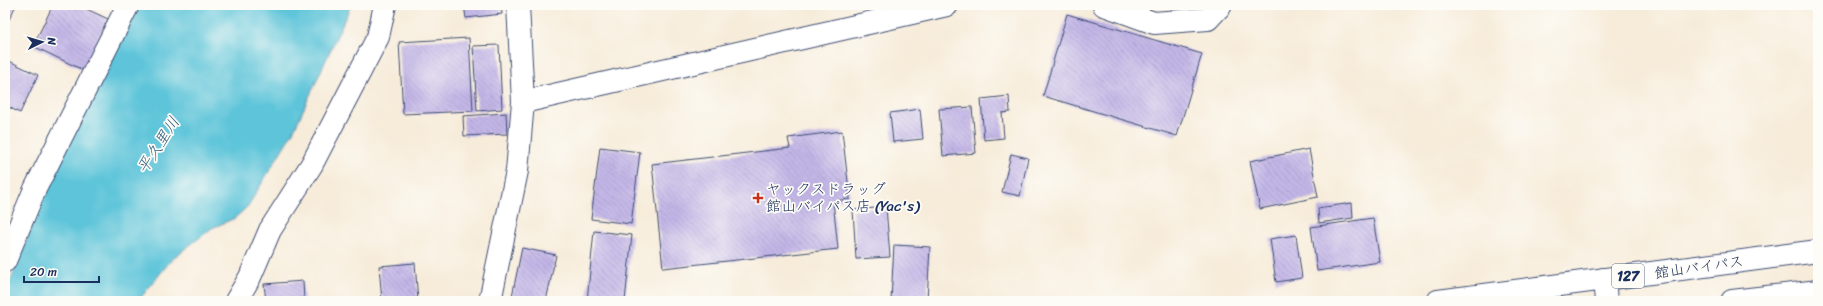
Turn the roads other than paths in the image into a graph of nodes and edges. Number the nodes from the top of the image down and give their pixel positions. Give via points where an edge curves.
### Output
1 (128, 5) edge
2 (385, 5) edge
3 (518, 5) edge
4 (947, 5) edge
5 (1104, 5) edge
6 (1221, 5) edge
7 (523, 102) junction
8 (1818, 251) edge
9 (6, 257) edge
10 (1604, 279) junction
11 (1818, 291) edge
12 (236, 301) edge
13 (490, 301) edge
14 (1438, 301) edge
15 (1606, 301) edge
16 (1732, 301) edge

1 - 9 main road via 35,189
2 - 12 main road via 378,37 312,164 270,230 250,277
3 - 7 main road
4 - 7 main road
5 - 6 main road via 1154,23 1208,19
7 - 13 main road via 517,171
8 - 10 main road, 館山バイパス / 127
10 - 14 main road, 館山バイパス / 127
10 - 15 main road
11 - 16 main road

